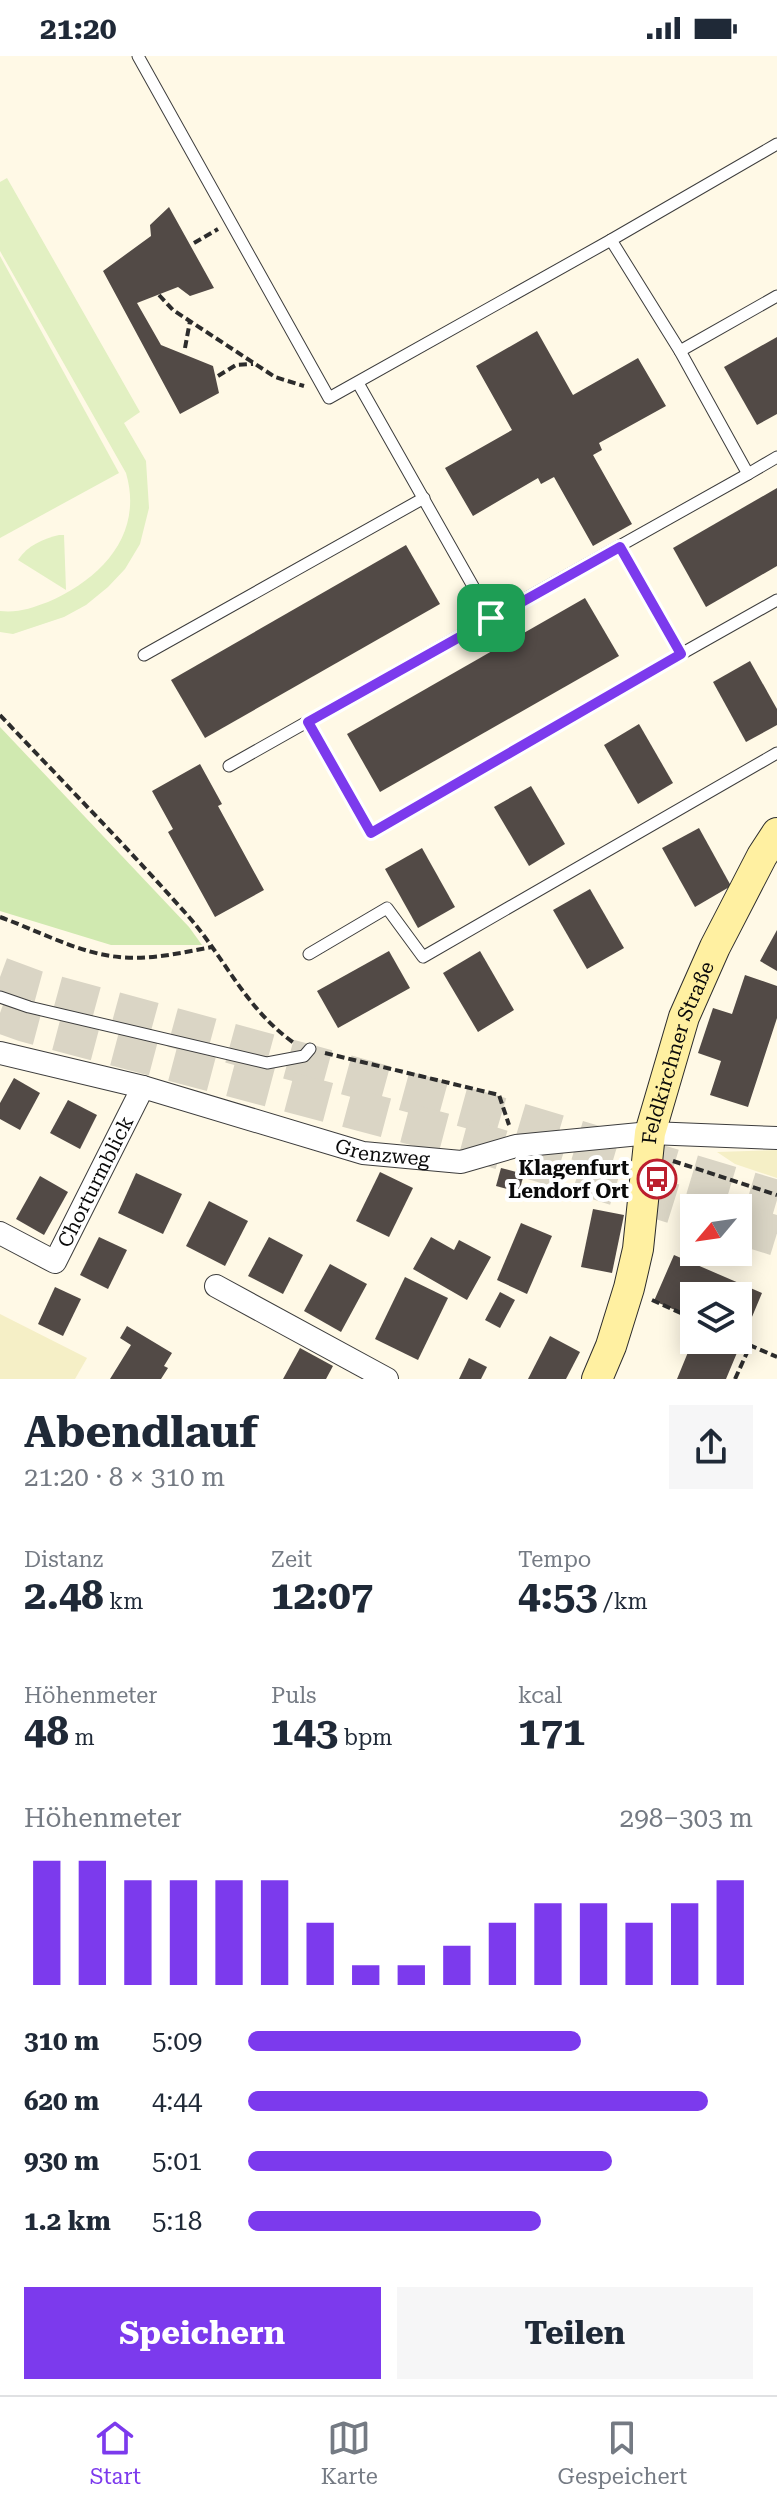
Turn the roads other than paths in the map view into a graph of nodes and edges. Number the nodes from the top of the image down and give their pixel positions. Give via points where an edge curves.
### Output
1 (138, 56) edge
2 (777, 144) edge
3 (611, 240) junction
4 (777, 296) edge
5 (680, 351) junction
6 (358, 383) junction
7 (777, 457) edge
8 (748, 474) junction
9 (424, 498) junction
10 (620, 547) junction
11 (777, 600) edge
12 (491, 618) junction
13 (681, 654) junction
14 (144, 655) dead end
15 (308, 722) junction
16 (777, 753) edge
17 (229, 766) dead end
18 (777, 833) edge
19 (309, 954) dead end
20 (0, 997) edge
21 (310, 1049) road end
22 (0, 1053) edge
23 (143, 1087) junction
24 (777, 1138) edge
25 (656, 1146) junction
26 (0, 1233) edge
27 (216, 1286) dead end
28 (387, 1379) edge
29 (597, 1379) edge

1 - 6 lane via 329,398
2 - 3 lane
3 - 5 lane
3 - 6 lane
4 - 5 lane
5 - 8 lane
6 - 9 lane
7 - 8 lane
8 - 10 lane
9 - 12 lane
9 - 14 lane
10 - 12 lane
10 - 13 lane
11 - 13 lane
12 - 15 lane
13 - 15 lane via 371,833
15 - 17 lane
16 - 19 lane via 423,957 387,908
18 - 25 street, Feldkirchner Straße via 684,1017
20 - 21 lane via 267,1063 304,1056
22 - 23 street, Grenzweg
23 - 25 street, Grenzweg via 363,1153 461,1162 516,1146
23 - 26 street, Chorturmblick via 55,1262
24 - 25 street, Grenzweg
25 - 29 street, Feldkirchner Straße via 629,1288
27 - 28 street

